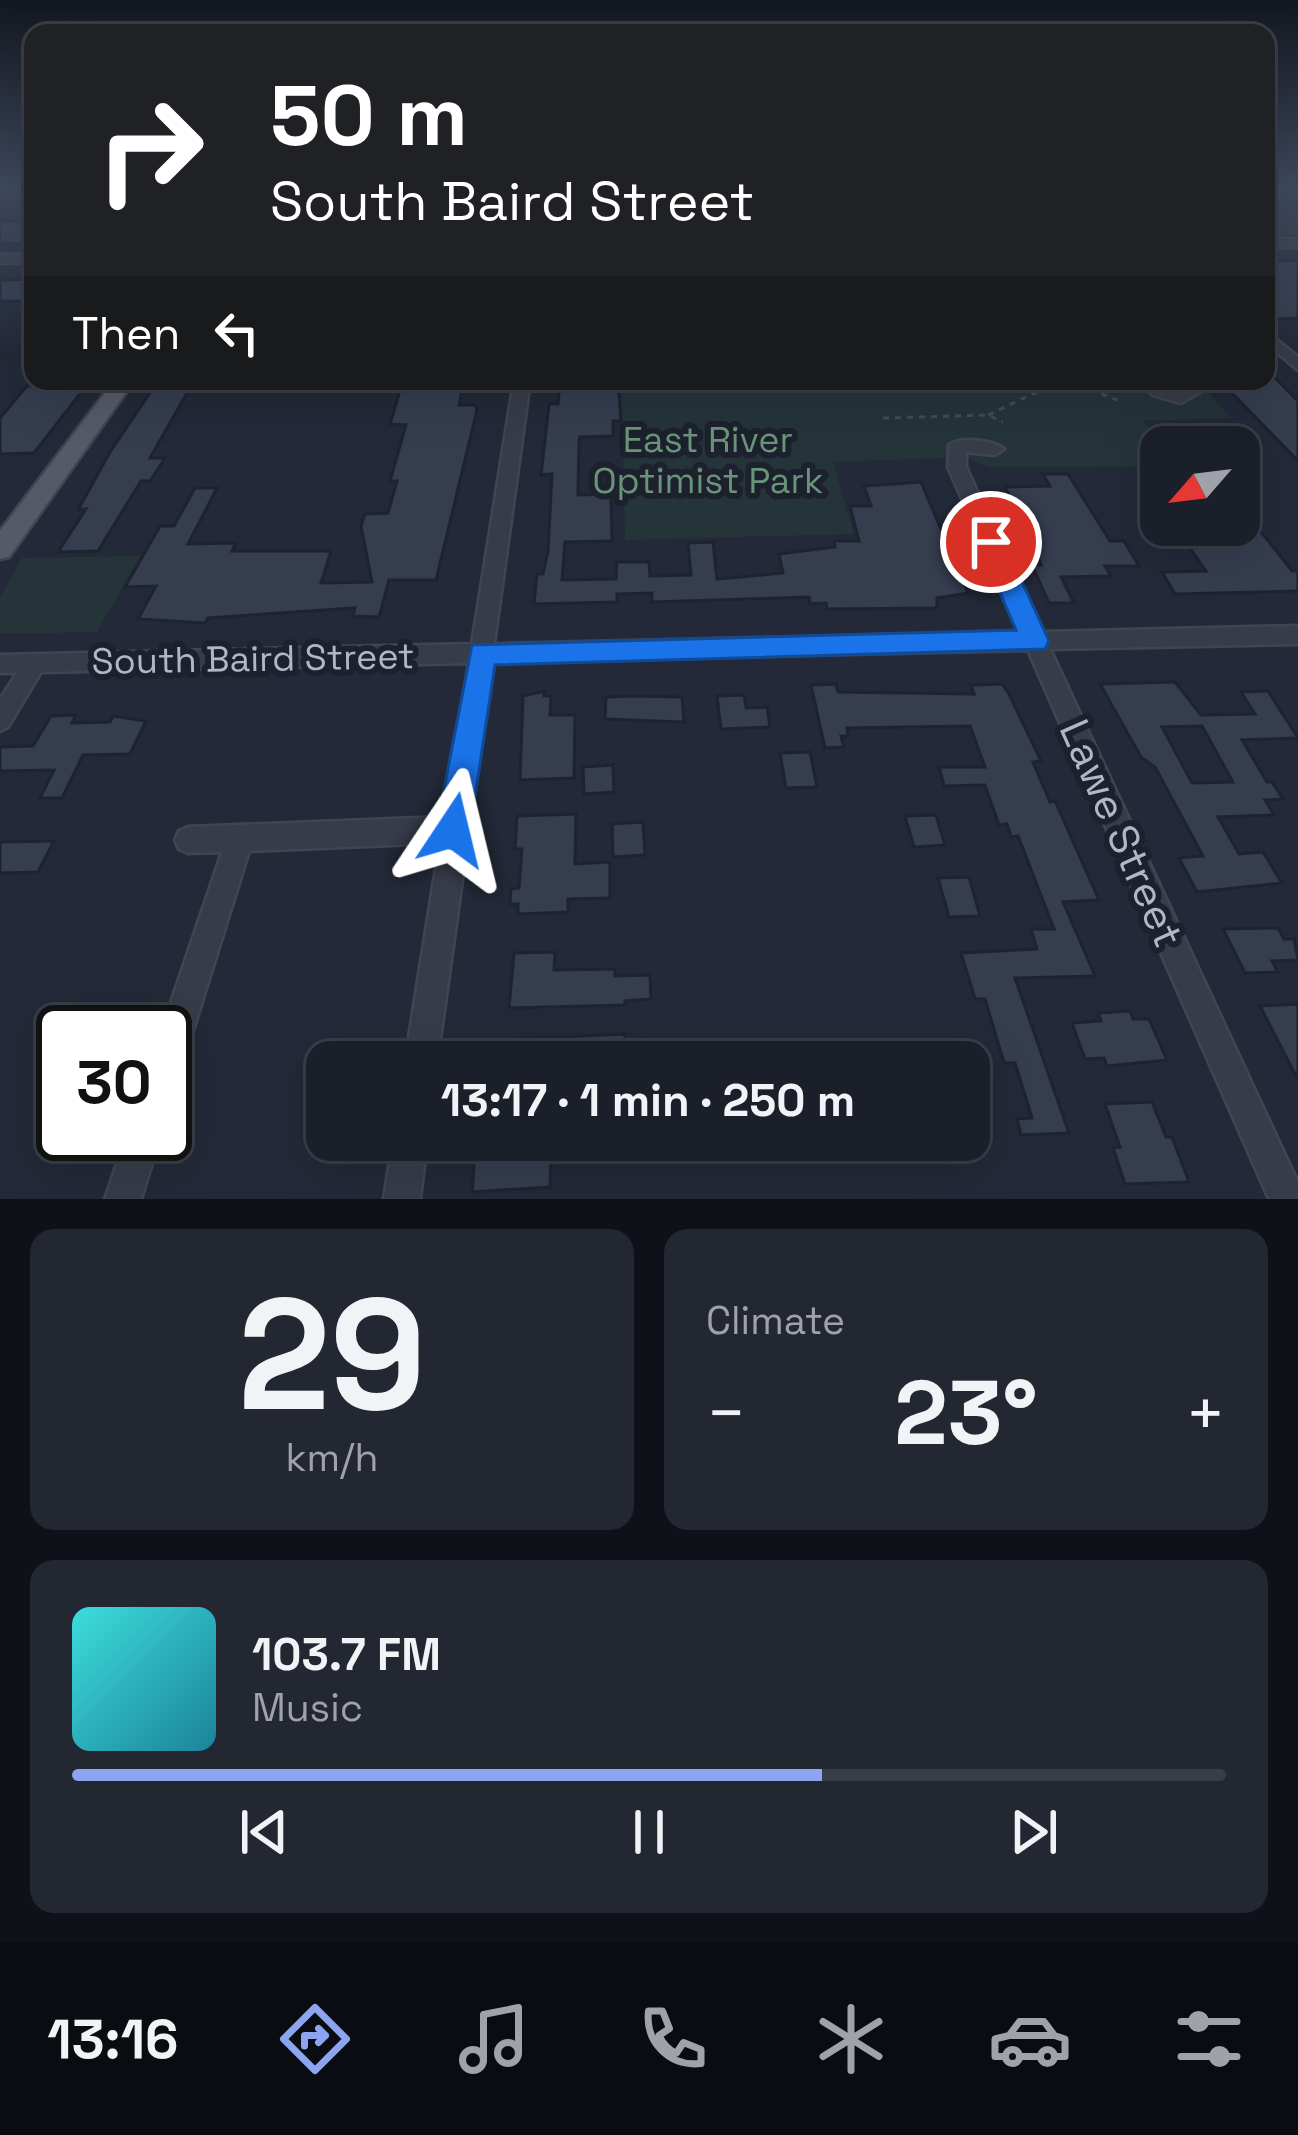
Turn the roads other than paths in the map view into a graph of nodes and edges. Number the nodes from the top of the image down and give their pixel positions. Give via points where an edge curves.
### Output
1 (1275, 343) edge
2 (1298, 365) edge
3 (117, 390) edge
4 (521, 390) edge
5 (1158, 390) edge
6 (1192, 390) edge
7 (995, 448) dead end
8 (0, 550) edge
9 (1298, 635) edge
10 (1035, 641) junction
11 (483, 653) junction
12 (35, 663) junction
13 (0, 664) edge
14 (0, 720) edge
15 (453, 830) junction
16 (241, 838) junction
17 (188, 840) dead end
18 (186, 1005) edge
19 (424, 1041) edge
20 (135, 1161) edge
21 (407, 1161) edge
22 (123, 1199) edge
23 (402, 1199) edge
24 (1287, 1199) edge

1 - 2 street
3 - 8 main road
4 - 11 street
5 - 6 street via 1181,398
7 - 10 street, Lawe Street via 958,445 957,467
9 - 10 street, South Baird Street
10 - 11 street, South Baird Street
10 - 24 street, Lawe Street
11 - 12 street, South Baird Street
11 - 15 street
12 - 13 street, South Baird Street
12 - 14 street
15 - 16 street
15 - 19 street
16 - 17 street
16 - 18 street
20 - 22 street
21 - 23 street

